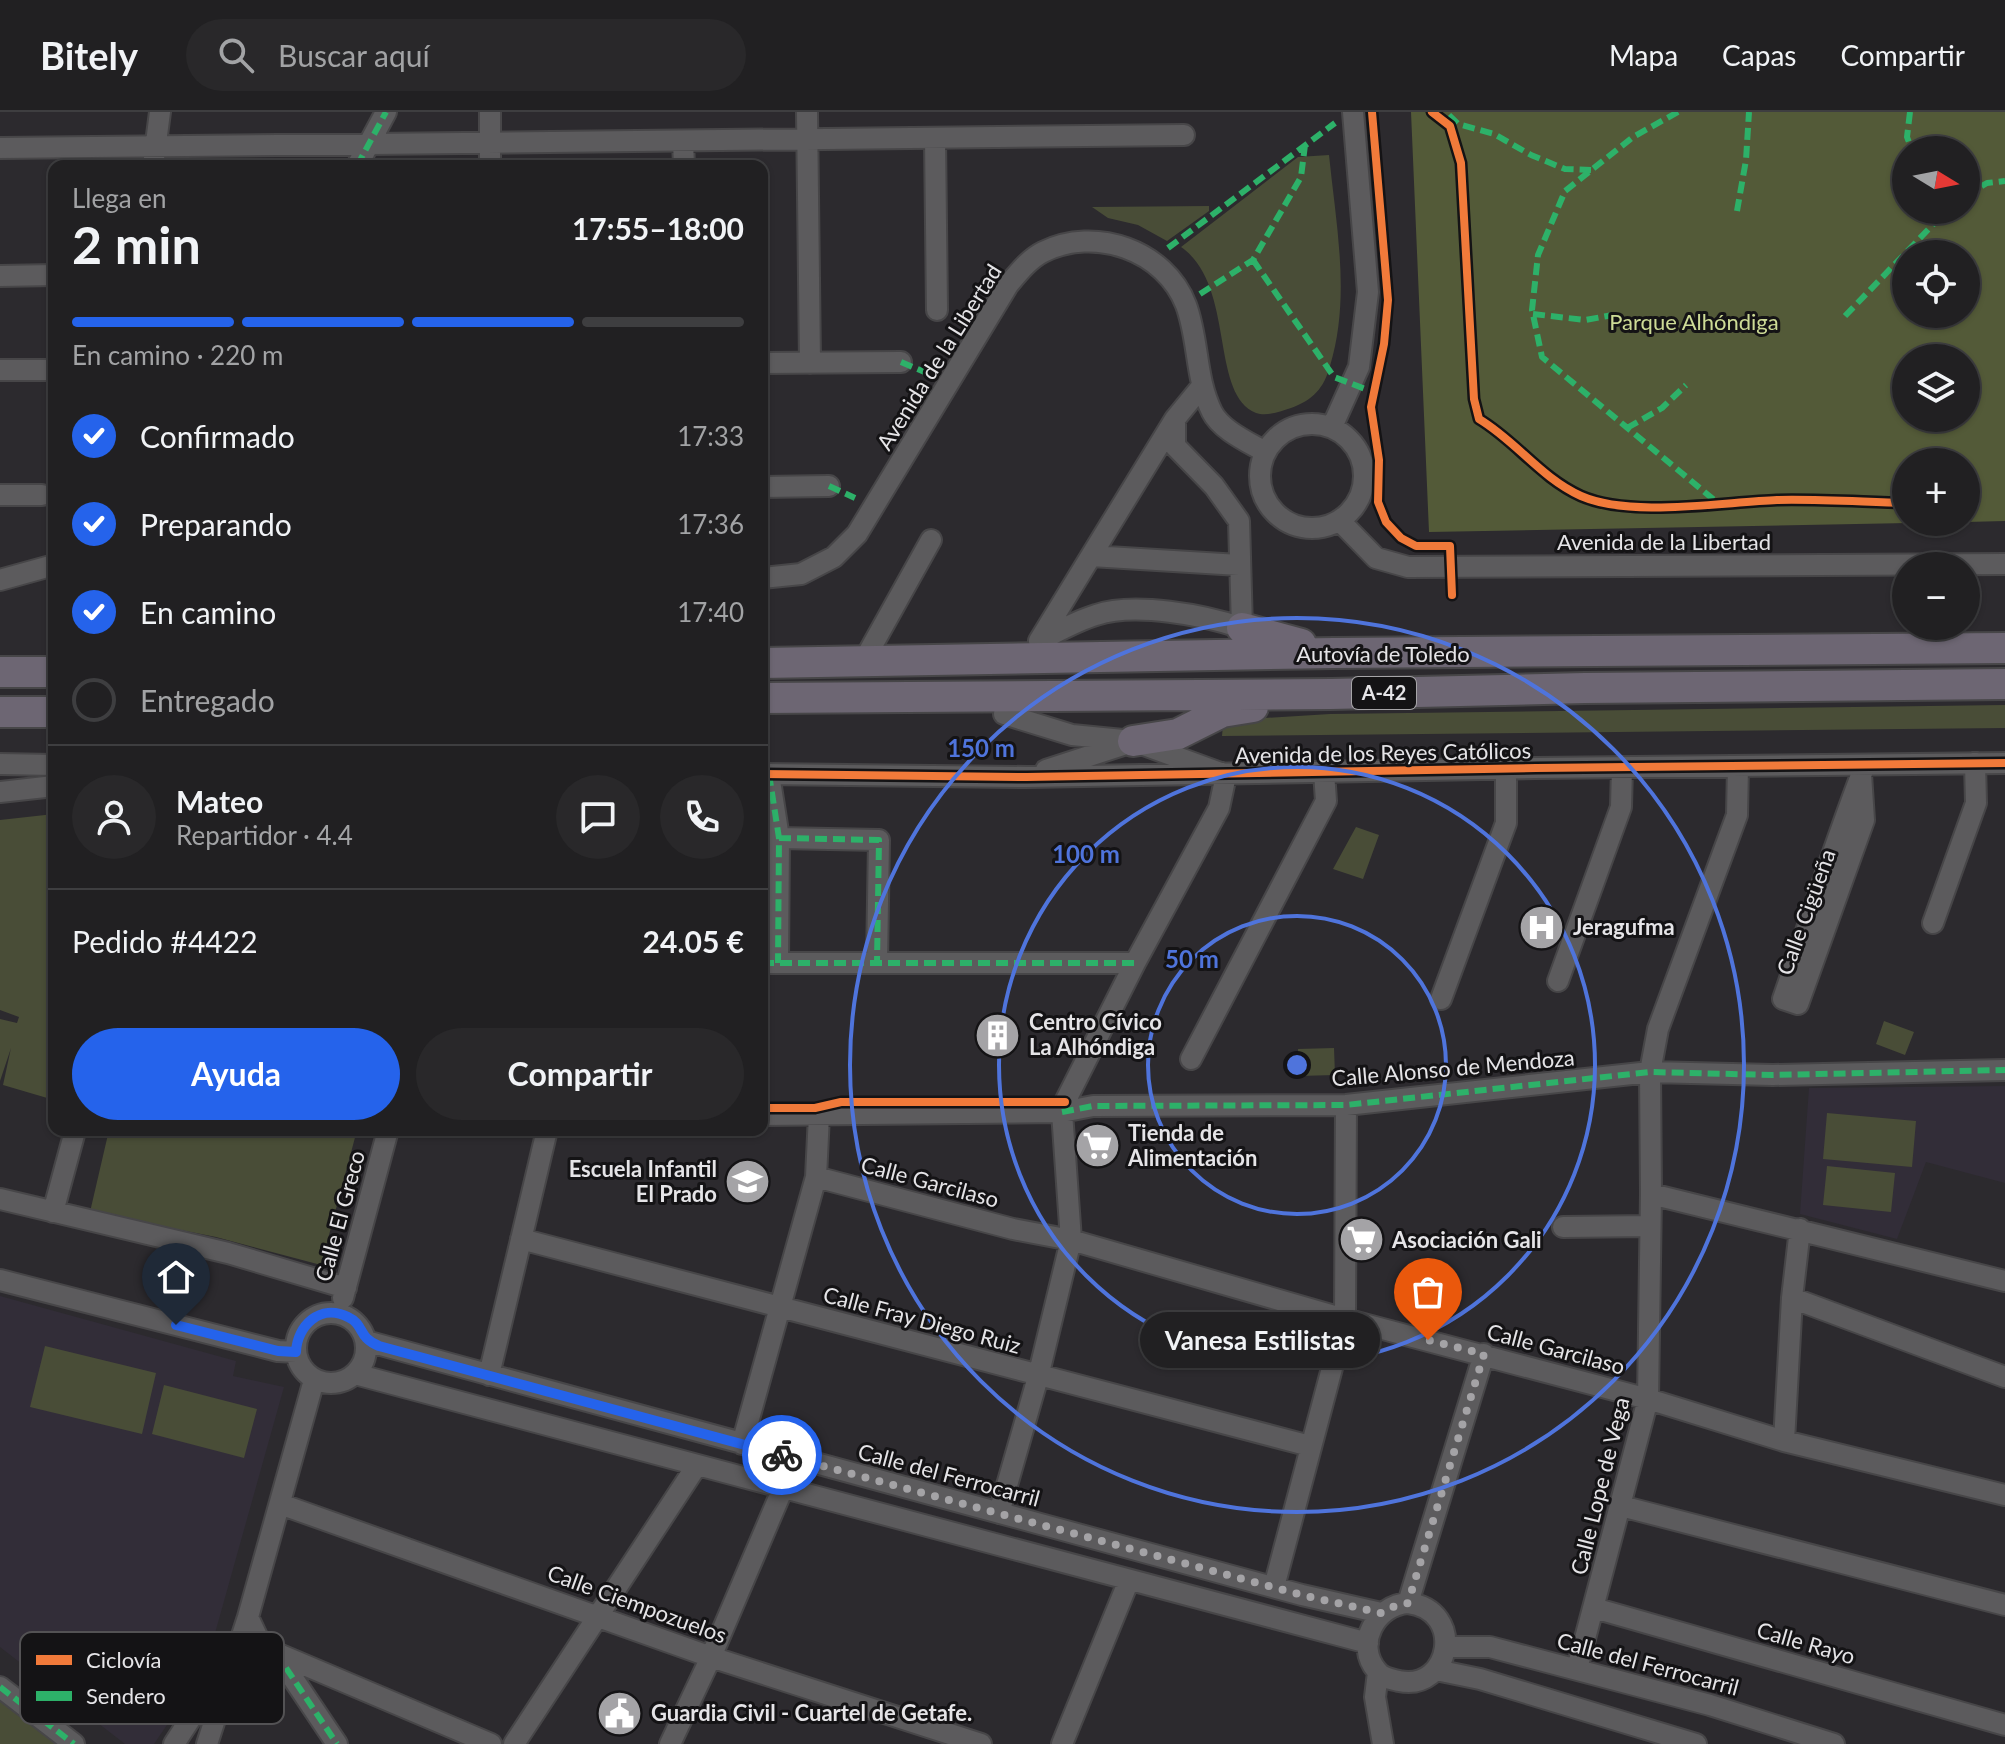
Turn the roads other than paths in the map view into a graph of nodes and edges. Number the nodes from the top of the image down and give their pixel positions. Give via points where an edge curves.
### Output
1 (160, 112) edge
2 (386, 112) edge
3 (490, 112) edge
4 (807, 112) edge
5 (1353, 112) edge
6 (1184, 135) dead end
7 (935, 138) junction
8 (807, 140) junction
9 (683, 141) junction
10 (490, 142) junction
11 (368, 145) junction
12 (0, 148) edge
13 (155, 156) edge
14 (360, 160) edge
15 (368, 160) edge
16 (490, 160) edge
17 (684, 160) edge
18 (48, 275) edge
19 (0, 276) edge
20 (937, 310) dead end
21 (901, 362) dead end
22 (768, 363) edge
23 (810, 363) junction
24 (0, 370) edge
25 (48, 370) edge
26 (1202, 386) junction
27 (1175, 419) junction
28 (1332, 427) junction
29 (1265, 452) junction
30 (829, 486) dead end
31 (768, 487) edge
32 (0, 495) edge
33 (42, 495) dead end
34 (1340, 521) junction
35 (931, 540) dead end
36 (1091, 556) junction
37 (2005, 564) edge
38 (1239, 565) junction
39 (48, 567) edge
40 (768, 577) edge
41 (48, 580) edge
42 (0, 582) edge
43 (1242, 628) junction
44 (1039, 641) junction
45 (2005, 648) edge
46 (1334, 653) junction
47 (934, 661) junction
48 (863, 662) junction
49 (768, 663) edge
50 (0, 672) edge
51 (48, 672) edge
52 (2005, 684) edge
53 (1331, 694) junction
54 (881, 696) junction
55 (768, 698) edge
56 (0, 712) edge
57 (48, 712) edge
58 (1004, 714) joint
59 (1133, 741) junction
60 (1975, 763) junction
61 (2005, 763) edge
62 (0, 764) edge
63 (30, 765) junction
64 (48, 765) edge
65 (1738, 766) junction
66 (1622, 767) junction
67 (1506, 768) junction
68 (1863, 770) junction
69 (1324, 772) junction
70 (1226, 775) junction
71 (1027, 777) junction
72 (768, 778) edge
73 (48, 787) edge
74 (29, 789) junction
75 (0, 792) edge
76 (768, 794) edge
77 (779, 838) junction
78 (1933, 923) dead end
79 (877, 962) junction
80 (770, 963) edge
81 (1135, 963) junction
82 (1558, 981) dead end
83 (1441, 999) dead end
84 (1191, 1059) dead end
85 (2005, 1070) edge
86 (1650, 1072) junction
87 (1346, 1105) junction
88 (1062, 1112) junction
89 (768, 1115) edge
90 (819, 1115) junction
91 (74, 1136) edge
92 (386, 1136) edge
93 (546, 1136) edge
94 (816, 1177) junction
95 (1651, 1194) junction
96 (0, 1199) edge
97 (53, 1212) junction
98 (1650, 1226) junction
99 (1563, 1227) dead end
100 (1800, 1229) junction
101 (521, 1239) junction
102 (1071, 1240) junction
103 (0, 1280) edge
104 (2005, 1281) edge
105 (346, 1288) junction
106 (1792, 1298) junction
107 (780, 1306) junction
108 (339, 1314) junction
109 (1345, 1319) junction
110 (366, 1341) junction
111 (296, 1352) junction
112 (1484, 1354) junction
113 (355, 1374) junction
114 (489, 1375) junction
115 (1038, 1377) junction
116 (2005, 1377) edge
117 (314, 1380) junction
118 (1648, 1399) junction
119 (1784, 1441) junction
120 (742, 1444) junction
121 (1310, 1446) junction
122 (697, 1465) junction
123 (783, 1488) junction
124 (2005, 1495) edge
125 (280, 1504) junction
126 (1621, 1506) junction
127 (999, 1513) junction
128 (1129, 1580) junction
129 (1274, 1587) junction
130 (1408, 1603) junction
131 (2005, 1605) edge
132 (1594, 1608) junction
133 (1381, 1613) junction
134 (599, 1616) junction
135 (248, 1617) junction
136 (243, 1632) edge
137 (255, 1632) edge
138 (1368, 1643) junction
139 (1446, 1647) junction
140 (284, 1656) edge
141 (711, 1657) junction
142 (284, 1665) edge
143 (1577, 1669) junction
144 (1436, 1670) junction
145 (1378, 1672) junction
146 (0, 1687) edge
147 (20, 1702) edge
148 (48, 1724) edge
149 (187, 1724) edge
150 (213, 1724) edge
151 (2005, 1725) edge
152 (1660, 1739) edge
153 (74, 1744) edge
154 (174, 1744) edge
155 (207, 1744) edge
156 (337, 1744) edge
157 (491, 1744) edge
158 (514, 1744) edge
159 (670, 1744) edge
160 (981, 1744) edge
161 (1062, 1744) edge
162 (1383, 1744) edge
163 (1696, 1744) edge
164 (1834, 1744) edge

1 - 13 street
2 - 11 street
3 - 10 street
4 - 8 street
5 - 28 street via 1368,292 1359,367
6 - 7 street
7 - 8 street
7 - 20 street
8 - 9 street
8 - 23 street
9 - 10 street
9 - 17 street
10 - 11 street
10 - 16 street
11 - 13 street
11 - 14 street
11 - 15 street
12 - 13 street
18 - 19 street
21 - 23 street
22 - 23 street
24 - 25 street
26 - 27 street
26 - 29 street, Avenida de la Libertad via 1213,415
26 - 40 street, Avenida de la Libertad via 1186,305 1167,273 1142,254 1110,242 1075,241 1043,252 1008,285 857,534 834,557 801,574
27 - 36 street
27 - 38 street via 1175,446 1239,521
28 - 29 street via 1290,427
28 - 34 street via 1351,441 1364,471 1356,504
29 - 34 street via 1259,483 1271,510 1300,528
30 - 31 street
32 - 33 street
34 - 37 street, Avenida de la Libertad via 1376,558 1408,567
35 - 48 street
36 - 38 street
36 - 44 street
38 - 43 street
39 - 42 street
41 - 42 street
43 - 44 street via 1148,609 1098,614
43 - 46 highway
44 - 47 highway
45 - 46 highway, Autovía de Toledo / A-42
46 - 47 highway, Autovía de Toledo / A-42
47 - 48 highway, Autovía de Toledo / A-42
48 - 49 highway, Autovía de Toledo / A-42
50 - 51 highway
52 - 53 highway, Autovía de Toledo / A-42
53 - 54 highway, Autovía de Toledo / A-42
53 - 59 highway via 1222,712 1178,734
54 - 55 highway, Autovía de Toledo / A-42
54 - 58 highway via 932,709
56 - 57 highway
58 - 59 street via 1072,735
59 - 70 street
59 - 71 street
60 - 61 street, Avenida de los Reyes Católicos
60 - 68 street, Avenida de los Reyes Católicos
60 - 78 street via 1976,803
62 - 63 street
63 - 64 street
63 - 74 street
65 - 66 street, Avenida de los Reyes Católicos
65 - 68 street, Avenida de los Reyes Católicos
65 - 86 street, Calle Lope de Vega via 1737,815 1658,1029
66 - 67 street, Avenida de los Reyes Católicos
66 - 82 street via 1621,807
67 - 69 street, Avenida de los Reyes Católicos
67 - 83 street via 1506,823
68 - 68 street, Calle Cigüeña via 1783,999 1798,1004 1864,820
69 - 70 street, Avenida de los Reyes Católicos
69 - 84 street via 1326,801
70 - 71 street, Avenida de los Reyes Católicos
70 - 81 street via 1219,808
71 - 72 street, Avenida de los Reyes Católicos
73 - 74 street
74 - 75 street
76 - 77 street
77 - 79 street via 879,840
77 - 80 street
79 - 80 street
79 - 81 street
81 - 88 street
85 - 86 street, Calle Alonso de Mendoza
86 - 87 street, Calle Alonso de Mendoza
86 - 95 street, Calle Lope de Vega
87 - 88 street, Calle Alonso de Mendoza via 1093,1106
87 - 109 street
88 - 90 street, Calle Alonso de Mendoza
88 - 102 street
89 - 90 street, Calle Alonso de Mendoza
90 - 94 street
91 - 97 street
92 - 105 street, Calle El Greco
93 - 101 street
94 - 102 street, Calle Garcilaso
94 - 107 street
95 - 98 street, Calle Lope de Vega
95 - 100 street
96 - 97 street
97 - 105 street via 228,1253
98 - 99 street
98 - 118 street, Calle Lope de Vega
100 - 104 street
100 - 106 street
101 - 107 street, Calle Fray Diego Ruiz
101 - 114 street
102 - 109 street, Calle Garcilaso
102 - 115 street
103 - 111 street
105 - 108 street, Calle El Greco
106 - 116 street
106 - 119 street
107 - 115 street, Calle Fray Diego Ruiz
107 - 120 street
108 - 110 street via 354,1321
108 - 111 street via 309,1320 296,1340
109 - 112 street, Calle Garcilaso
109 - 121 street
110 - 113 street via 363,1365
110 - 114 street, Calle del Ferrocarril
111 - 117 street
112 - 118 street, Calle Garcilaso
112 - 130 street
113 - 117 street via 339,1383
113 - 122 street
114 - 120 street, Calle del Ferrocarril
115 - 121 street, Calle Fray Diego Ruiz
115 - 127 street
117 - 125 street
118 - 119 street, Calle Garcilaso
118 - 126 street, Calle Lope de Vega
119 - 124 street, Calle Garcilaso
120 - 127 street, Calle del Ferrocarril
121 - 129 street
122 - 123 street
122 - 134 street
123 - 128 street
123 - 141 street
125 - 134 street, Calle Ciempozuelos
125 - 135 street
126 - 131 street
126 - 132 street, Calle Lope de Vega
127 - 129 street, Calle del Ferrocarril
128 - 138 street
128 - 161 street
129 - 133 street, Calle del Ferrocarril
130 - 133 street
130 - 139 street via 1427,1608 1439,1619
132 - 143 street, Calle Lope de Vega
132 - 151 street, Calle Rayo
133 - 138 street
134 - 141 street, Calle Ciempozuelos
134 - 158 street
135 - 136 street
135 - 137 street
138 - 145 street
139 - 143 street, Calle del Ferrocarril via 1490,1647
139 - 144 street
140 - 157 street
141 - 159 street
141 - 160 street, Calle Ciempozuelos
142 - 156 street
143 - 164 street, Calle del Ferrocarril
144 - 145 street via 1414,1682
144 - 152 street via 1480,1679
145 - 162 street via 1375,1697
146 - 147 street
148 - 153 street
149 - 154 street
150 - 155 street
152 - 163 street

